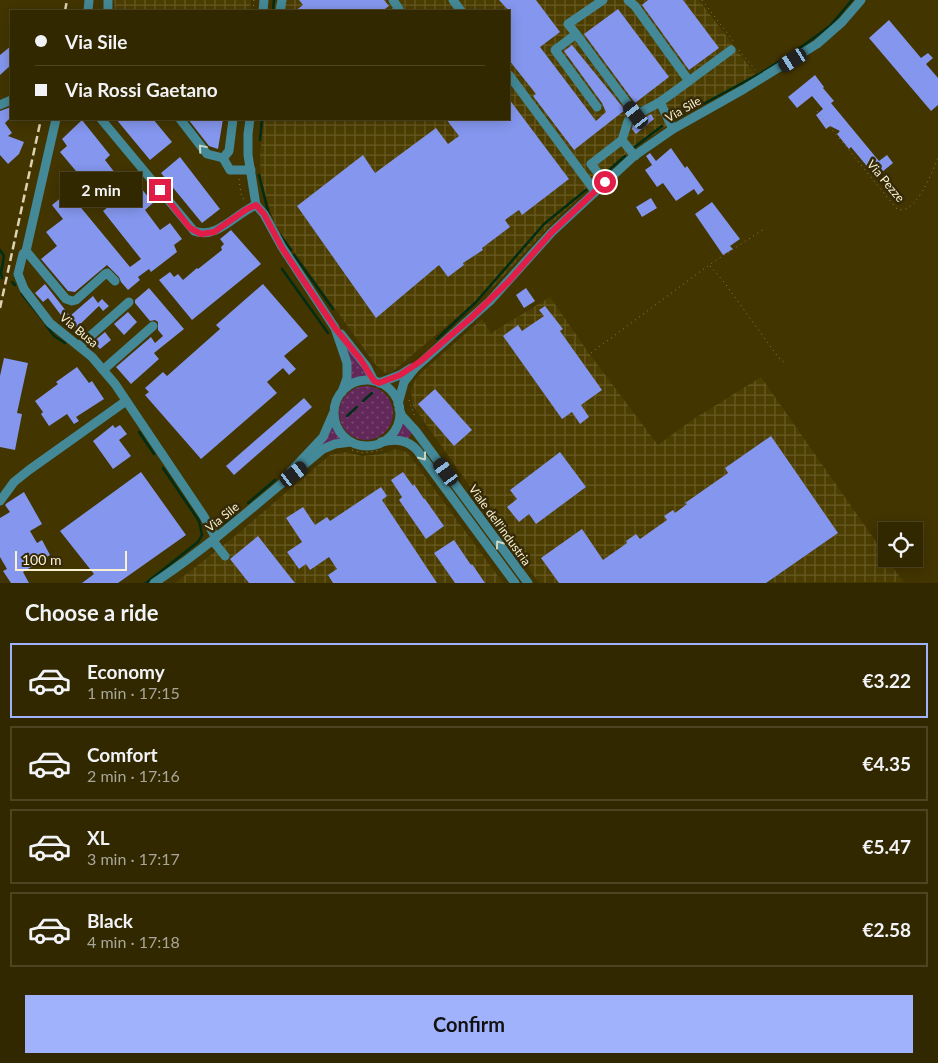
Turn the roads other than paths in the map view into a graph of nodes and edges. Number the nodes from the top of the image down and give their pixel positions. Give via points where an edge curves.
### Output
1 (393, 0) edge
2 (603, 0) edge
3 (628, 0) edge
4 (862, 0) edge
5 (398, 10) edge
6 (576, 34) junction
7 (735, 48) road end
8 (510, 76) edge
9 (689, 81) junction
10 (660, 102) junction
11 (597, 107) dead end
12 (636, 115) junction
13 (56, 120) edge
14 (101, 120) edge
15 (181, 120) edge
16 (232, 120) edge
17 (250, 120) edge
18 (673, 129) junction
19 (622, 140) junction
20 (635, 156) junction
21 (223, 158) junction
22 (251, 170) junction
23 (605, 182) junction
24 (595, 191) junction
25 (256, 205) junction
26 (26, 251) junction
27 (115, 281) dead end
28 (129, 302) dead end
29 (153, 326) dead end
30 (335, 328) junction
31 (79, 346) junction
32 (421, 361) junction
33 (103, 370) junction
34 (377, 382) junction
35 (342, 392) junction
36 (126, 401) junction
37 (399, 406) junction
38 (334, 411) junction
39 (317, 444) junction
40 (349, 445) junction
41 (383, 446) junction
42 (304, 466) junction
43 (284, 481) junction
44 (0, 501) edge
45 (214, 540) junction
46 (225, 556) dead end
47 (174, 570) junction
48 (154, 583) edge
49 (161, 583) edge
50 (515, 583) edge
51 (528, 583) edge

1 - 5 street
2 - 6 street via 568,24
3 - 9 street
4 - 18 street, Via Sile via 817,44
6 - 11 street via 555,50
6 - 12 street
7 - 9 street
8 - 24 street
9 - 10 street
10 - 12 street
10 - 18 street
12 - 19 street via 628,121
13 - 26 street, Via Busa
14 - 25 street via 194,231 211,233
21 -> 15 street via 206,154
16 - 21 street via 229,151
17 - 22 street via 248,155
18 - 20 street, Via Sile
19 - 20 street
19 - 23 street via 591,164
20 - 23 street, Via Sile
21 - 22 street via 230,170
22 - 25 street
23 - 24 street, Via Sile
24 - 32 street, Via Sile via 552,232 490,301
25 - 30 street
26 - 27 street via 72,302 107,273
26 - 31 street, Via Busa via 18,274 24,289 50,323
28 - 31 street
29 - 33 street
30 - 34 street
30 - 35 street via 348,363
31 - 33 street, Via Busa
32 - 34 street, Via Sile via 400,375
32 - 37 street, Via Sile via 404,382
33 - 36 street, Via Busa
34 - 35 street via 359,381
34 - 37 street via 392,393
35 - 38 street
36 - 44 street via 24,474
36 - 45 street, Via Busa via 197,506
37 - 41 street via 395,429
51 -> 37 street, Viale dell'industria via 402,416
38 - 39 street, Via Sile via 327,431
38 - 40 street via 337,426
39 - 42 street
39 - 43 street, Via Sile
40 - 41 street
40 - 42 street, Via Sile via 327,447
41 -> 50 street, Viale dell'industria via 401,440 415,448
42 - 43 street, Via Sile
43 - 45 street, Via Sile
45 - 46 street, Via Busa
45 - 47 street, Via Sile
47 - 48 street, Via Sile
47 - 49 street, Via Sile

